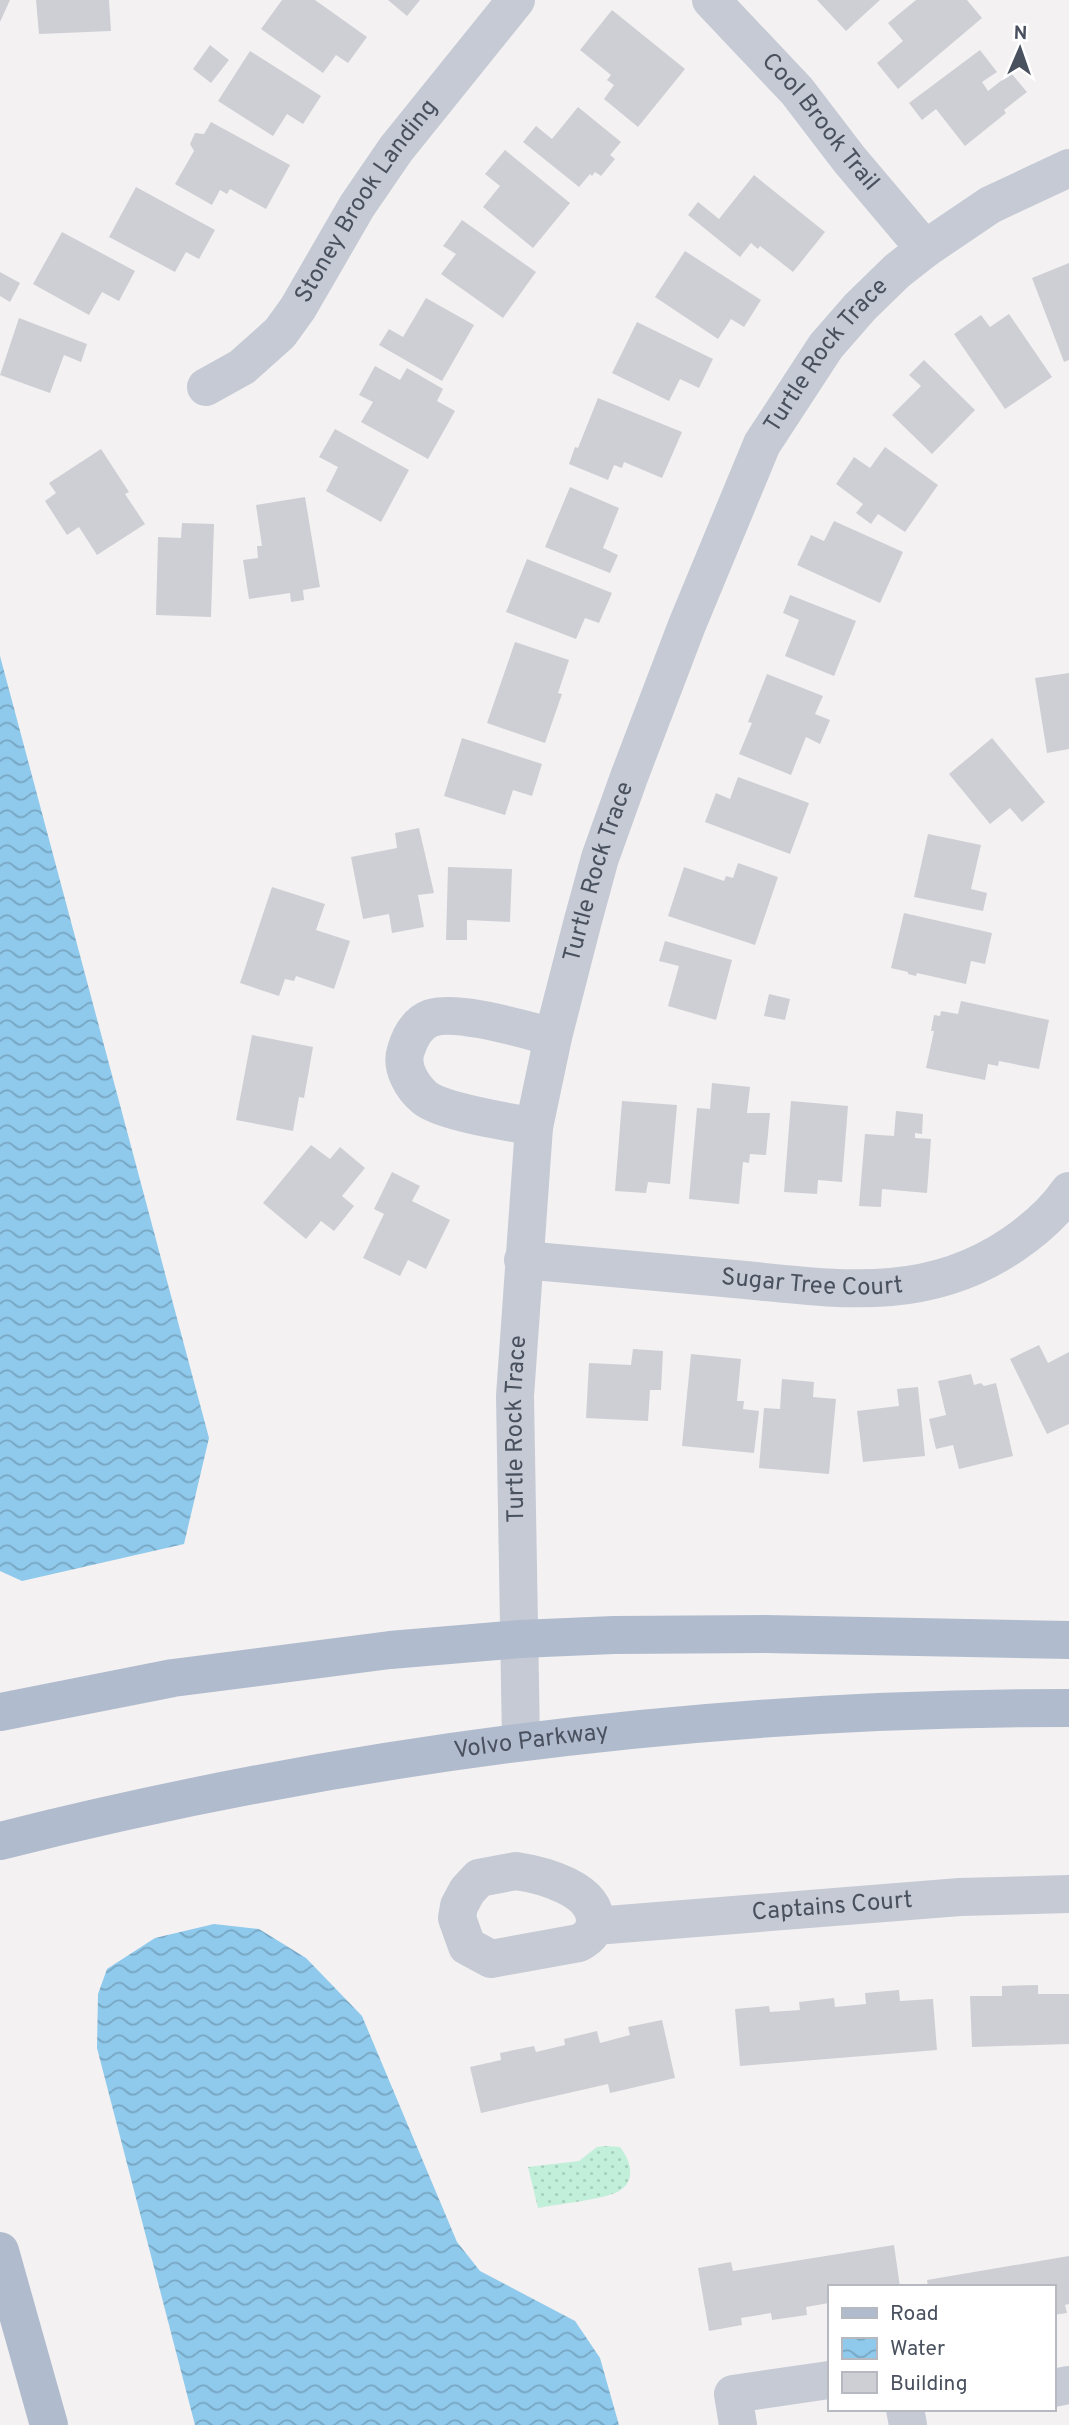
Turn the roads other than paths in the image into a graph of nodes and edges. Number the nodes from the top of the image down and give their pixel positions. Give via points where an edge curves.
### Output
1 (516, 0) edge
2 (711, 0) edge
3 (1069, 168) edge
4 (925, 249) junction
5 (206, 387) dead end
6 (553, 1037) junction
7 (534, 1127) junction
8 (1069, 1191) edge
9 (523, 1261) junction
10 (520, 1639) junction
11 (1069, 1640) edge
12 (1069, 1708) edge
13 (0, 1712) edge
14 (521, 1741) junction
15 (0, 1841) edge
16 (1069, 1895) edge
17 (595, 1926) dead end
18 (0, 2251) edge
19 (828, 2380) edge
20 (49, 2425) edge
21 (738, 2425) edge

1 - 5 street, Stoney Brook Landing via 396,149 280,332 242,367
2 - 4 street, Cool Brook Trail via 797,91
3 - 4 street, Turtle Rock Trace via 990,205
4 - 6 street, Turtle Rock Trace via 860,307 826,346 762,444 687,625 600,858
6 - 7 street, Turtle Rock Trace
6 - 7 street via 466,1016 432,1018 414,1030 405,1052 404,1066 426,1099
7 - 9 street, Turtle Rock Trace
8 - 9 street, Sugar Tree Court via 1058,1208 991,1259 951,1277 897,1288
9 - 10 street, Turtle Rock Trace via 515,1396
10 - 11 main road via 765,1634
10 - 13 main road via 390,1650 173,1678
10 - 14 street, Turtle Rock Trace
12 - 14 main road, Volvo Parkway via 820,1715
14 - 15 main road, Volvo Parkway via 272,1781
16 - 17 street, Captains Court via 960,1897
18 - 20 main road
19 - 21 street via 733,2394

